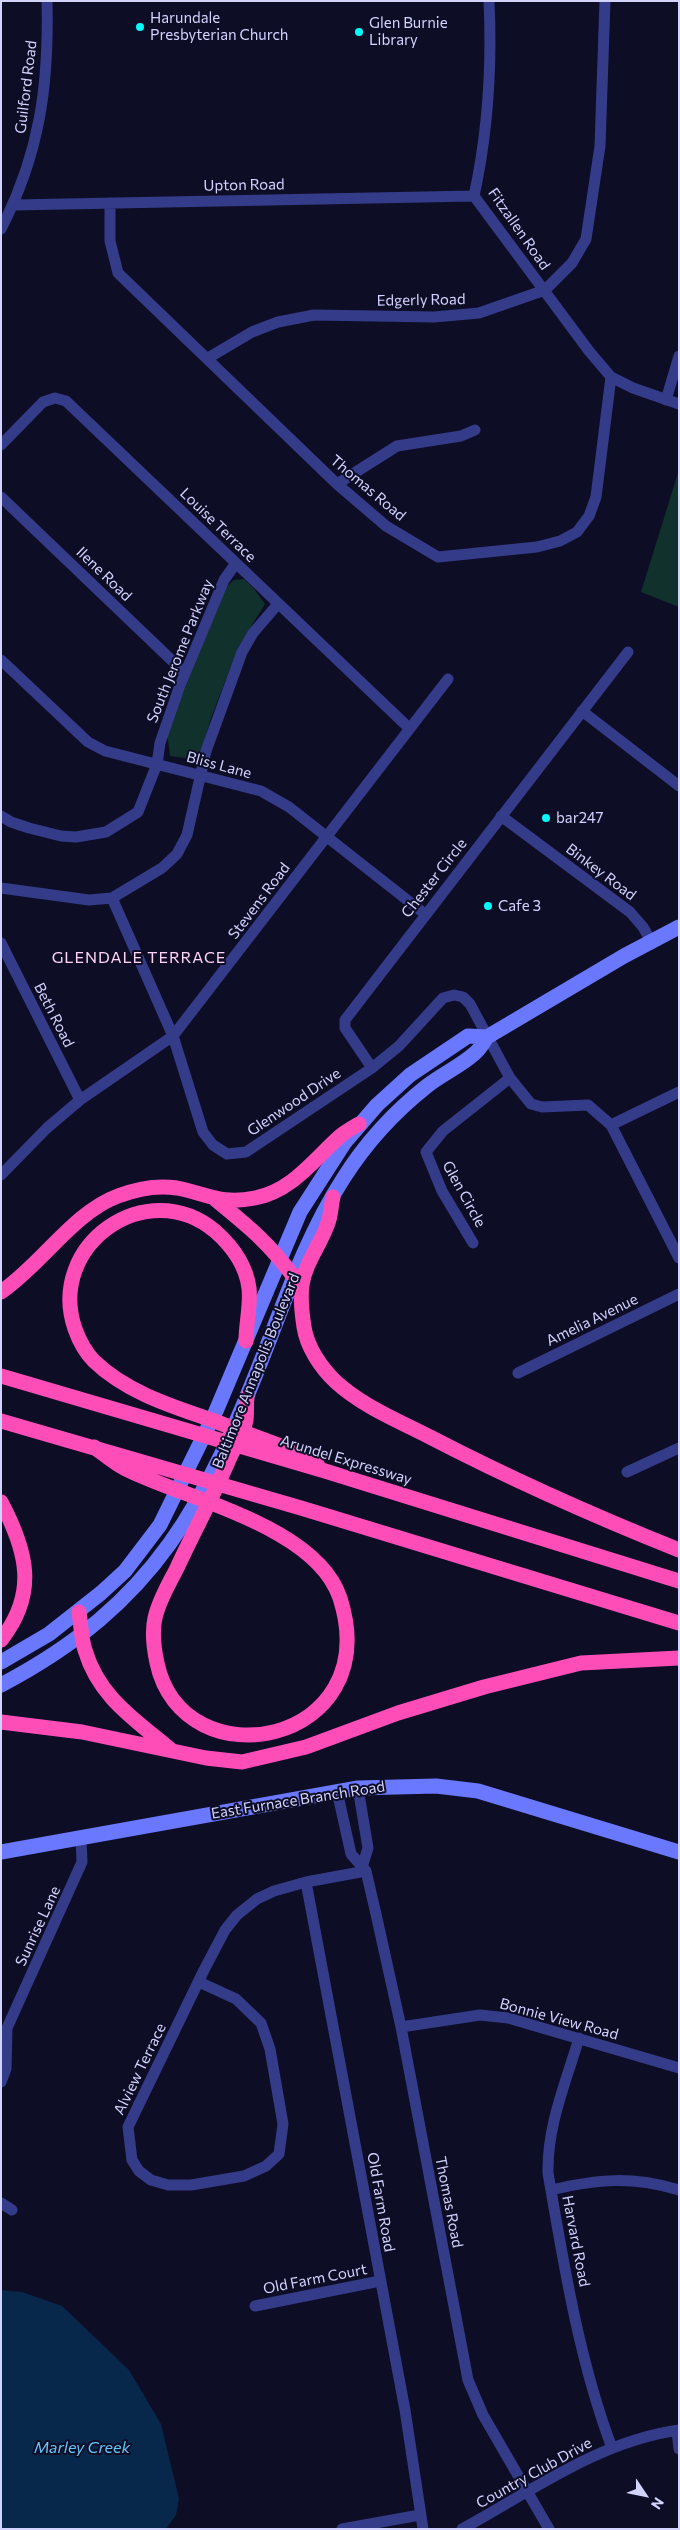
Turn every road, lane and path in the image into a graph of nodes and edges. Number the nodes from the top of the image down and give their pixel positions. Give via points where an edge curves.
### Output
1 (47, 1) edge
2 (489, 1) edge
3 (605, 1) edge
4 (474, 196) junction
5 (110, 203) junction
6 (14, 205) junction
7 (1, 229) edge
8 (544, 290) junction
9 (679, 356) edge
10 (208, 358) junction
11 (612, 377) junction
12 (666, 400) junction
13 (679, 404) edge
14 (475, 430) dead end
15 (1, 445) edge
16 (337, 484) junction
17 (1, 498) edge
18 (236, 563) junction
19 (278, 604) junction
20 (628, 652) dead end
21 (1, 660) edge
22 (185, 673) junction
23 (448, 679) dead end
24 (582, 711) junction
25 (409, 728) junction
26 (157, 764) junction
27 (200, 774) junction
28 (679, 786) edge
29 (1, 816) edge
30 (501, 816) junction
31 (325, 837) junction
32 (1, 888) edge
33 (112, 898) junction
34 (425, 914) junction
35 (679, 927) edge
36 (651, 941) junction
37 (1, 944) edge
38 (173, 1036) junction
39 (487, 1036) junction
40 (372, 1068) junction
41 (510, 1078) junction
42 (679, 1092) edge
43 (80, 1100) junction
44 (359, 1124) junction
45 (611, 1125) junction
46 (1, 1175) edge
47 (332, 1197) junction
48 (216, 1200) junction
49 (473, 1242) dead end
50 (676, 1246) edge
51 (679, 1258) edge
52 (281, 1259) junction
53 (294, 1277) junction
54 (1, 1292) edge
55 (679, 1294) edge
56 (246, 1340) junction
57 (518, 1373) dead end
58 (1, 1376) edge
59 (247, 1397) joint
60 (1, 1421) edge
61 (94, 1447) junction
62 (679, 1448) edge
63 (325, 1471) junction
64 (626, 1472) dead end
65 (1, 1502) edge
66 (186, 1534) junction
67 (679, 1550) edge
68 (679, 1582) edge
69 (79, 1612) junction
70 (679, 1623) edge
71 (83, 1634) junction
72 (1, 1640) edge
73 (679, 1658) edge
74 (1, 1662) edge
75 (1, 1685) edge
76 (1, 1722) edge
77 (172, 1751) junction
78 (358, 1788) junction
79 (337, 1792) junction
80 (81, 1838) junction
81 (1, 1852) edge
82 (679, 1852) edge
83 (365, 1868) junction
84 (306, 1882) junction
85 (199, 1982) junction
86 (401, 2027) junction
87 (579, 2038) junction
88 (679, 2068) edge
89 (1, 2082) edge
90 (551, 2190) junction
91 (679, 2190) edge
92 (1, 2202) edge
93 (12, 2210) dead end
94 (380, 2281) junction
95 (255, 2306) dead end
96 (678, 2431) edge
97 (612, 2448) junction
98 (679, 2449) edge
99 (529, 2492) junction
100 (420, 2515) junction
101 (342, 2529) edge
102 (423, 2529) edge
103 (462, 2529) edge
104 (549, 2529) edge

1 - 6 street, Guilford Road via 48,47 41,116 29,167
2 - 4 street, Fitzallen Road via 490,53 483,159
3 - 8 street, Edgerly Road via 600,146 586,239 572,263
4 - 5 street, Upton Road
4 - 8 street, Fitzallen Road
5 - 6 street, Upton Road
5 - 10 street, Thomas Road via 110,241 118,273
6 - 7 street, Guilford Road
8 - 10 street, Edgerly Road via 479,313 434,317 314,315 278,322 252,332
8 - 11 street, Fitzallen Road
9 - 12 street
10 - 16 street, Thomas Road
11 - 12 street, Fitzallen Road
11 - 16 street, Thomas Road via 593,506 577,532 560,541 537,547 438,557 386,526
12 - 13 street, Fitzallen Road
14 - 16 street via 461,436 397,446
15 - 18 street, Louise Terrace via 43,402 56,398 66,401
17 - 22 street, Ilene Road
18 - 19 street, Louise Terrace
18 - 22 street, South Jerome Parkway via 224,580
19 - 25 street, Louise Terrace
19 - 27 street via 253,633 242,652
20 - 24 street, Chester Circle
21 - 26 street, Bliss Lane via 88,742 105,751
22 - 26 street, South Jerome Parkway via 167,718
23 - 25 street, Stevens Road
24 - 28 street
24 - 30 street, Chester Circle
25 - 31 street, Stevens Road
26 - 27 street, Bliss Lane
26 - 29 street, South Jerome Parkway via 138,812 106,832 92,836 61,836 11,822
27 - 31 street, Bliss Lane via 261,791 289,807
27 - 33 street via 187,835 177,854 162,868
30 - 34 street, Chester Circle
30 - 36 street, Binkey Road via 630,912
31 - 34 street, Bliss Lane
31 - 38 street, Stevens Road
32 - 33 street via 89,900
33 - 38 street, Glenwood Drive
34 - 40 street, Chester Circle via 344,1020 345,1028
35 - 36 main road, Baltimore Annapolis Boulevard
36 - 39 main road, Baltimore Annapolis Boulevard
37 - 43 street, Beth Road
38 - 40 street, Glenwood Drive via 203,1132 213,1145 227,1154 246,1152
38 - 43 street, Stevens Road
39 - 40 street, Glenwood Drive via 463,997 443,998 399,1046
39 - 41 street
39 - 44 main road, Baltimore Annapolis Boulevard via 468,1036 434,1058 391,1092
39 - 47 main road, Baltimore Annapolis Boulevard via 476,1053 426,1087 375,1136
41 - 45 street via 531,1104 542,1107 588,1105
41 - 49 street, Glen Circle via 443,1131 426,1152 442,1192
42 - 45 street
43 - 46 street, Stevens Road
44 - 48 highway via 338,1137 287,1186 256,1198
44 - 52 main road, Baltimore Annapolis Boulevard via 333,1158 300,1212
45 - 50 street
47 - 53 main road, Baltimore Annapolis Boulevard
47 - 67 highway via 329,1222 302,1284 301,1305 304,1329 312,1350 330,1376 354,1396 476,1461
48 - 52 highway via 249,1226
48 - 54 highway via 176,1188 146,1188 116,1196 88,1211 36,1264
50 - 51 street
52 - 53 highway
52 - 56 main road, Baltimore Annapolis Boulevard
53 - 59 main road, Baltimore Annapolis Boulevard
55 - 57 street, Amelia Avenue
56 - 63 highway via 249,1288 242,1264 227,1241 205,1223 170,1211 141,1212 113,1223 92,1240 81,1256 70,1291 70,1314 79,1338 94,1360 111,1375 146,1394 311,1457
56 - 69 main road, Baltimore Annapolis Boulevard via 194,1460 160,1525 125,1571
58 - 63 highway, Arundel Expressway
59 - 66 highway via 246,1421
60 - 61 highway
61 - 66 highway via 123,1467 253,1520 297,1546 320,1566 338,1594 346,1619 348,1649 344,1669 333,1692 300,1722 277,1733 257,1736 222,1732 195,1719 174,1700 158,1664 154,1645 155,1618
61 - 70 highway
62 - 64 street
63 - 68 highway, Arundel Expressway
65 - 72 highway via 16,1531 24,1557 22,1603
66 - 71 main road via 134,1588
69 - 71 highway
69 - 74 main road, Baltimore Annapolis Boulevard
71 - 75 main road
71 - 77 highway via 84,1649 93,1671 110,1697 122,1711
73 - 77 highway via 581,1663 484,1687 398,1713 306,1747 242,1762
76 - 77 highway via 82,1732
78 - 79 main road, East Furnace Branch Road
78 - 82 main road, East Furnace Branch Road via 436,1786 478,1791
78 - 83 street, Thomas Road via 368,1848
79 - 80 main road, East Furnace Branch Road
79 - 83 street, Thomas Road via 351,1854
80 - 81 main road, East Furnace Branch Road
80 - 89 street, Sunrise Lane via 82,1862 7,2028 6,2069
83 - 84 street, Alview Terrace
83 - 86 street, Thomas Road
84 - 85 street, Alview Terrace via 257,1899 237,1915 225,1930
84 - 94 street, Old Farm Road
85 - 85 street, Alview Terrace via 236,1999 261,2023 270,2049 283,2124 279,2154 266,2166 244,2176 192,2185 168,2185 151,2180 139,2171 132,2160 128,2126
86 - 87 street, Bonnie View Road via 480,2015 508,2018
86 - 99 street, Thomas Road via 468,2380 483,2415
87 - 88 street, Bonnie View Road
87 - 90 street, Harvard Road via 548,2149
90 - 91 street via 590,2181 650,2182
90 - 97 street, Harvard Road via 581,2353 594,2402
92 - 93 street
94 - 95 street, Old Farm Court
94 - 100 street, Old Farm Road via 405,2410
96 - 97 street, Country Club Drive via 648,2436
96 - 98 street
97 - 99 street, Country Club Drive via 578,2463
99 - 103 street, Country Club Drive
99 - 104 street, Thomas Road
100 - 101 street
100 - 102 street, Old Farm Road

